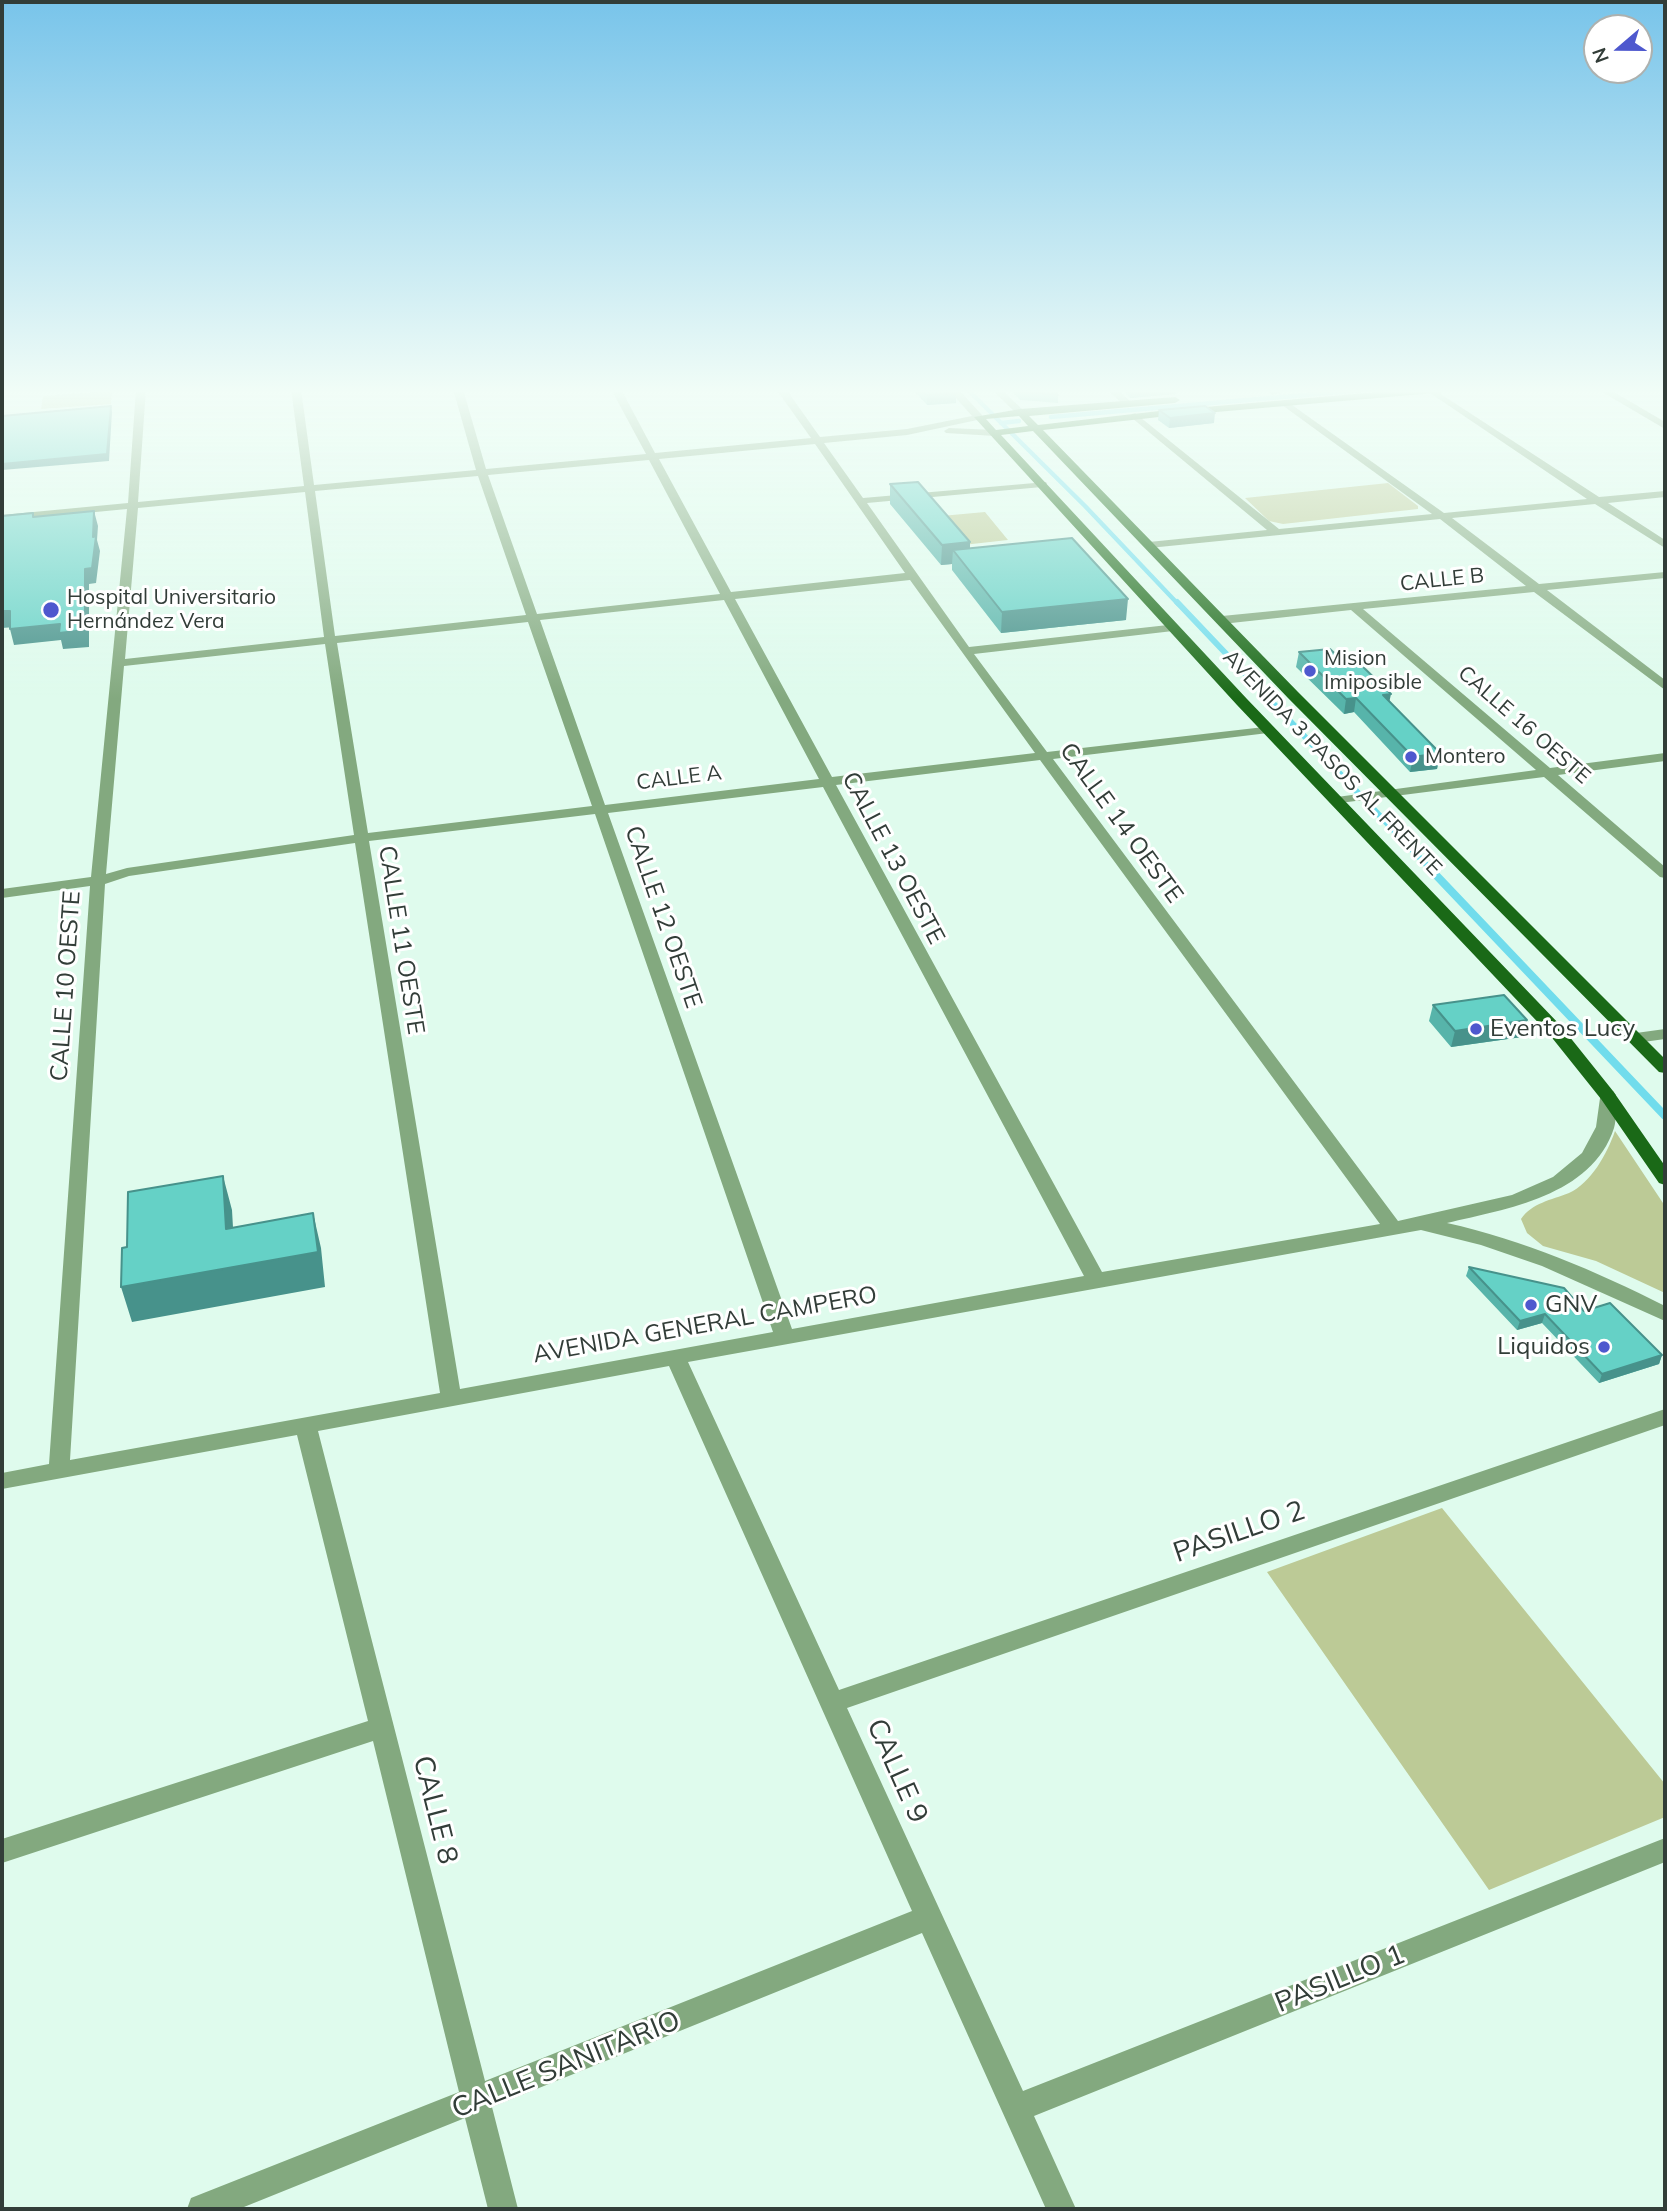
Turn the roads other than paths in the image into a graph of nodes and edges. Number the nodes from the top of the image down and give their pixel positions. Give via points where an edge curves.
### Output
1 (134, 492) edge
2 (274, 492) edge
3 (309, 492) edge
4 (489, 492) edge
5 (670, 492) edge
6 (854, 492) edge
7 (954, 492) edge
8 (1049, 492) edge
9 (1098, 492) edge
10 (1228, 492) edge
11 (1408, 492) edge
12 (1584, 492) edge
13 (1665, 495) edge
14 (860, 501) junction
15 (1598, 501) junction
16 (133, 505) junction
17 (1441, 516) junction
18 (2, 518) edge
19 (1276, 532) junction
20 (1149, 545) junction
21 (1665, 545) edge
22 (1665, 575) edge
23 (912, 576) junction
24 (1538, 590) junction
25 (726, 596) junction
26 (1355, 608) junction
27 (533, 618) junction
28 (1222, 620) junction
29 (1173, 627) junction
30 (330, 640) junction
31 (966, 651) junction
32 (119, 663) junction
33 (1665, 687) edge
34 (1268, 729) junction
35 (1042, 754) junction
36 (1665, 757) edge
37 (1546, 771) junction
38 (825, 781) junction
39 (1391, 793) junction
40 (1346, 800) junction
41 (601, 809) junction
42 (362, 838) junction
43 (1665, 874) edge
44 (98, 881) junction
45 (2, 893) edge
46 (1665, 1034) edge
47 (1636, 1038) junction
48 (1665, 1068) edge
49 (1607, 1095) junction
50 (1665, 1179) edge
51 (1419, 1224) junction
52 (1393, 1228) junction
53 (1096, 1280) junction
54 (1665, 1314) edge
55 (785, 1338) junction
56 (676, 1358) junction
57 (452, 1398) junction
58 (1665, 1418) edge
59 (306, 1427) junction
60 (59, 1470) junction
61 (2, 1481) edge
62 (832, 1703) junction
63 (382, 1727) junction
64 (1665, 1850) edge
65 (2, 1851) edge
66 (929, 1917) junction
67 (476, 2101) junction
68 (1015, 2109) junction
69 (202, 2209) edge
70 (503, 2209) edge
71 (1061, 2209) edge

1 - 16 street, CALLE 10 OESTE
2 - 16 street
3 - 30 street, CALLE 11 OESTE
4 - 27 street, CALLE 12 OESTE
5 - 25 street, CALLE 13 OESTE
6 - 14 street, CALLE 14 OESTE
7 - 14 street
8 - 29 main road, AVENIDA 3 PASOS AL FRENTE
9 - 20 main road, AVENIDA 3 PASOS AL FRENTE
10 - 19 street
11 - 17 street
12 - 15 street
13 - 15 street
14 - 23 street, CALLE 14 OESTE
15 - 17 street
15 - 21 street
16 - 18 street
16 - 32 street, CALLE 10 OESTE
17 - 19 street
17 - 24 street
19 - 20 street
20 - 28 main road, AVENIDA 3 PASOS AL FRENTE
22 - 24 street, CALLE B
23 - 25 street
23 - 31 street, CALLE 14 OESTE
24 - 26 street, CALLE B
24 - 33 street
25 - 27 street
25 - 38 street, CALLE 13 OESTE
26 - 28 street, CALLE B
26 - 37 street, CALLE 16 OESTE
27 - 30 street
27 - 41 street, CALLE 12 OESTE
28 - 39 main road, AVENIDA 3 PASOS AL FRENTE
29 - 31 street
29 - 34 main road, AVENIDA 3 PASOS AL FRENTE
30 - 32 street
30 - 42 street, CALLE 11 OESTE
31 - 35 street, CALLE 14 OESTE
32 - 44 street, CALLE 10 OESTE
34 - 35 street, CALLE A
34 - 40 main road, AVENIDA 3 PASOS AL FRENTE
35 - 38 street, CALLE A
35 - 52 street, CALLE 14 OESTE
36 - 37 street
37 - 39 street
37 - 43 street, CALLE 16 OESTE
38 - 41 street, CALLE A
38 - 53 street, CALLE 13 OESTE
39 - 40 street
39 - 47 main road, AVENIDA 3 PASOS AL FRENTE
40 - 49 main road, AVENIDA 3 PASOS AL FRENTE via 1555,1030
41 - 42 street, CALLE A
41 - 55 street, CALLE 12 OESTE
42 - 44 street, CALLE A via 127,872
42 - 57 street, CALLE 11 OESTE
44 - 45 street, CALLE A
44 - 60 street, CALLE 10 OESTE
46 - 47 street
47 - 48 main road, AVENIDA 3 PASOS AL FRENTE
49 - 50 main road, AVENIDA 3 PASOS AL FRENTE
49 - 51 street, AVENIDA GENERAL CAMPERO via 1605,1127 1589,1156 1559,1181 1518,1200
51 - 52 street, AVENIDA GENERAL CAMPERO
51 - 54 street, AVENIDA GENERAL CAMPERO via 1467,1233 1532,1256
52 - 53 street, AVENIDA GENERAL CAMPERO
53 - 55 street, AVENIDA GENERAL CAMPERO
55 - 56 street, AVENIDA GENERAL CAMPERO
56 - 57 street, AVENIDA GENERAL CAMPERO
56 - 62 street, CALLE 9
57 - 59 street, AVENIDA GENERAL CAMPERO
58 - 62 street, PASILLO 2
59 - 60 street, AVENIDA GENERAL CAMPERO
59 - 63 street, CALLE 8
60 - 61 street, AVENIDA GENERAL CAMPERO
62 - 66 street, CALLE 9
63 - 65 street
63 - 67 street, CALLE 8
64 - 68 street, PASILLO 1
66 - 67 street, CALLE SANITARIO
66 - 68 street, CALLE 9
67 - 69 street, CALLE SANITARIO
67 - 70 street, CALLE 8
68 - 71 street, CALLE 9

